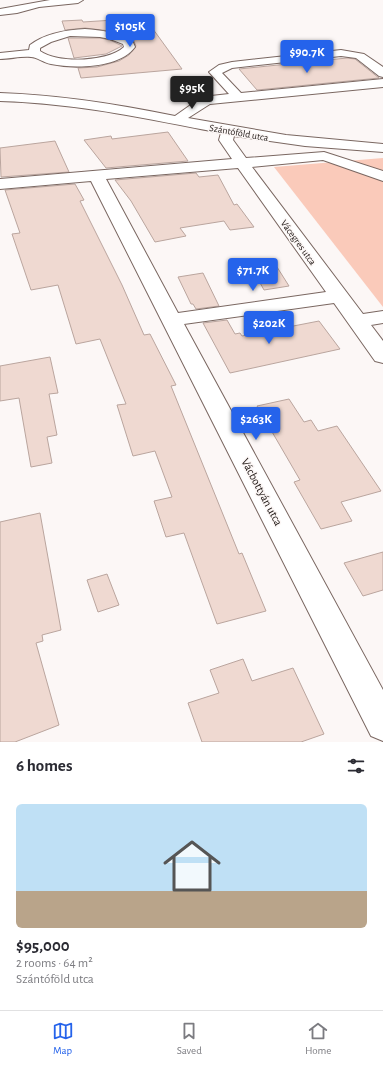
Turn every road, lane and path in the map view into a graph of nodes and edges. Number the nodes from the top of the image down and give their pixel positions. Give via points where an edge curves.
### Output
1 (78, 0) edge
2 (0, 12) edge
3 (35, 53) junction
4 (0, 56) edge
5 (383, 74) edge
6 (383, 83) edge
7 (0, 97) edge
8 (238, 97) junction
9 (177, 120) junction
10 (230, 130) junction
11 (383, 148) edge
12 (242, 163) junction
13 (96, 176) junction
14 (383, 176) edge
15 (0, 184) edge
16 (339, 296) junction
17 (383, 317) edge
18 (171, 320) junction
19 (357, 321) junction
20 (383, 356) edge
21 (383, 724) edge

1 - 2 street via 38,4
3 - 3 street via 57,62 77,62 112,58 130,47 128,42 119,37 82,33 54,36 41,41 34,47
3 - 4 street
5 - 8 street via 360,56 342,53 232,64 215,72
6 - 8 street
7 - 9 street, Szántóföld utca via 32,97 77,102
8 - 9 street via 207,100
9 - 10 street, Szántóföld utca
10 - 11 street, Szántóföld utca via 300,142
10 - 12 street, Vácegres utca via 226,140
12 - 13 street
12 - 14 street via 324,156
12 - 16 street, Vácegres utca
13 - 15 street
13 - 18 street, Vácbottyán utca
16 - 18 street
16 - 19 street, Vácegres utca
17 - 19 street
18 - 21 street, Vácbottyán utca
19 - 20 street, Vácegres utca

